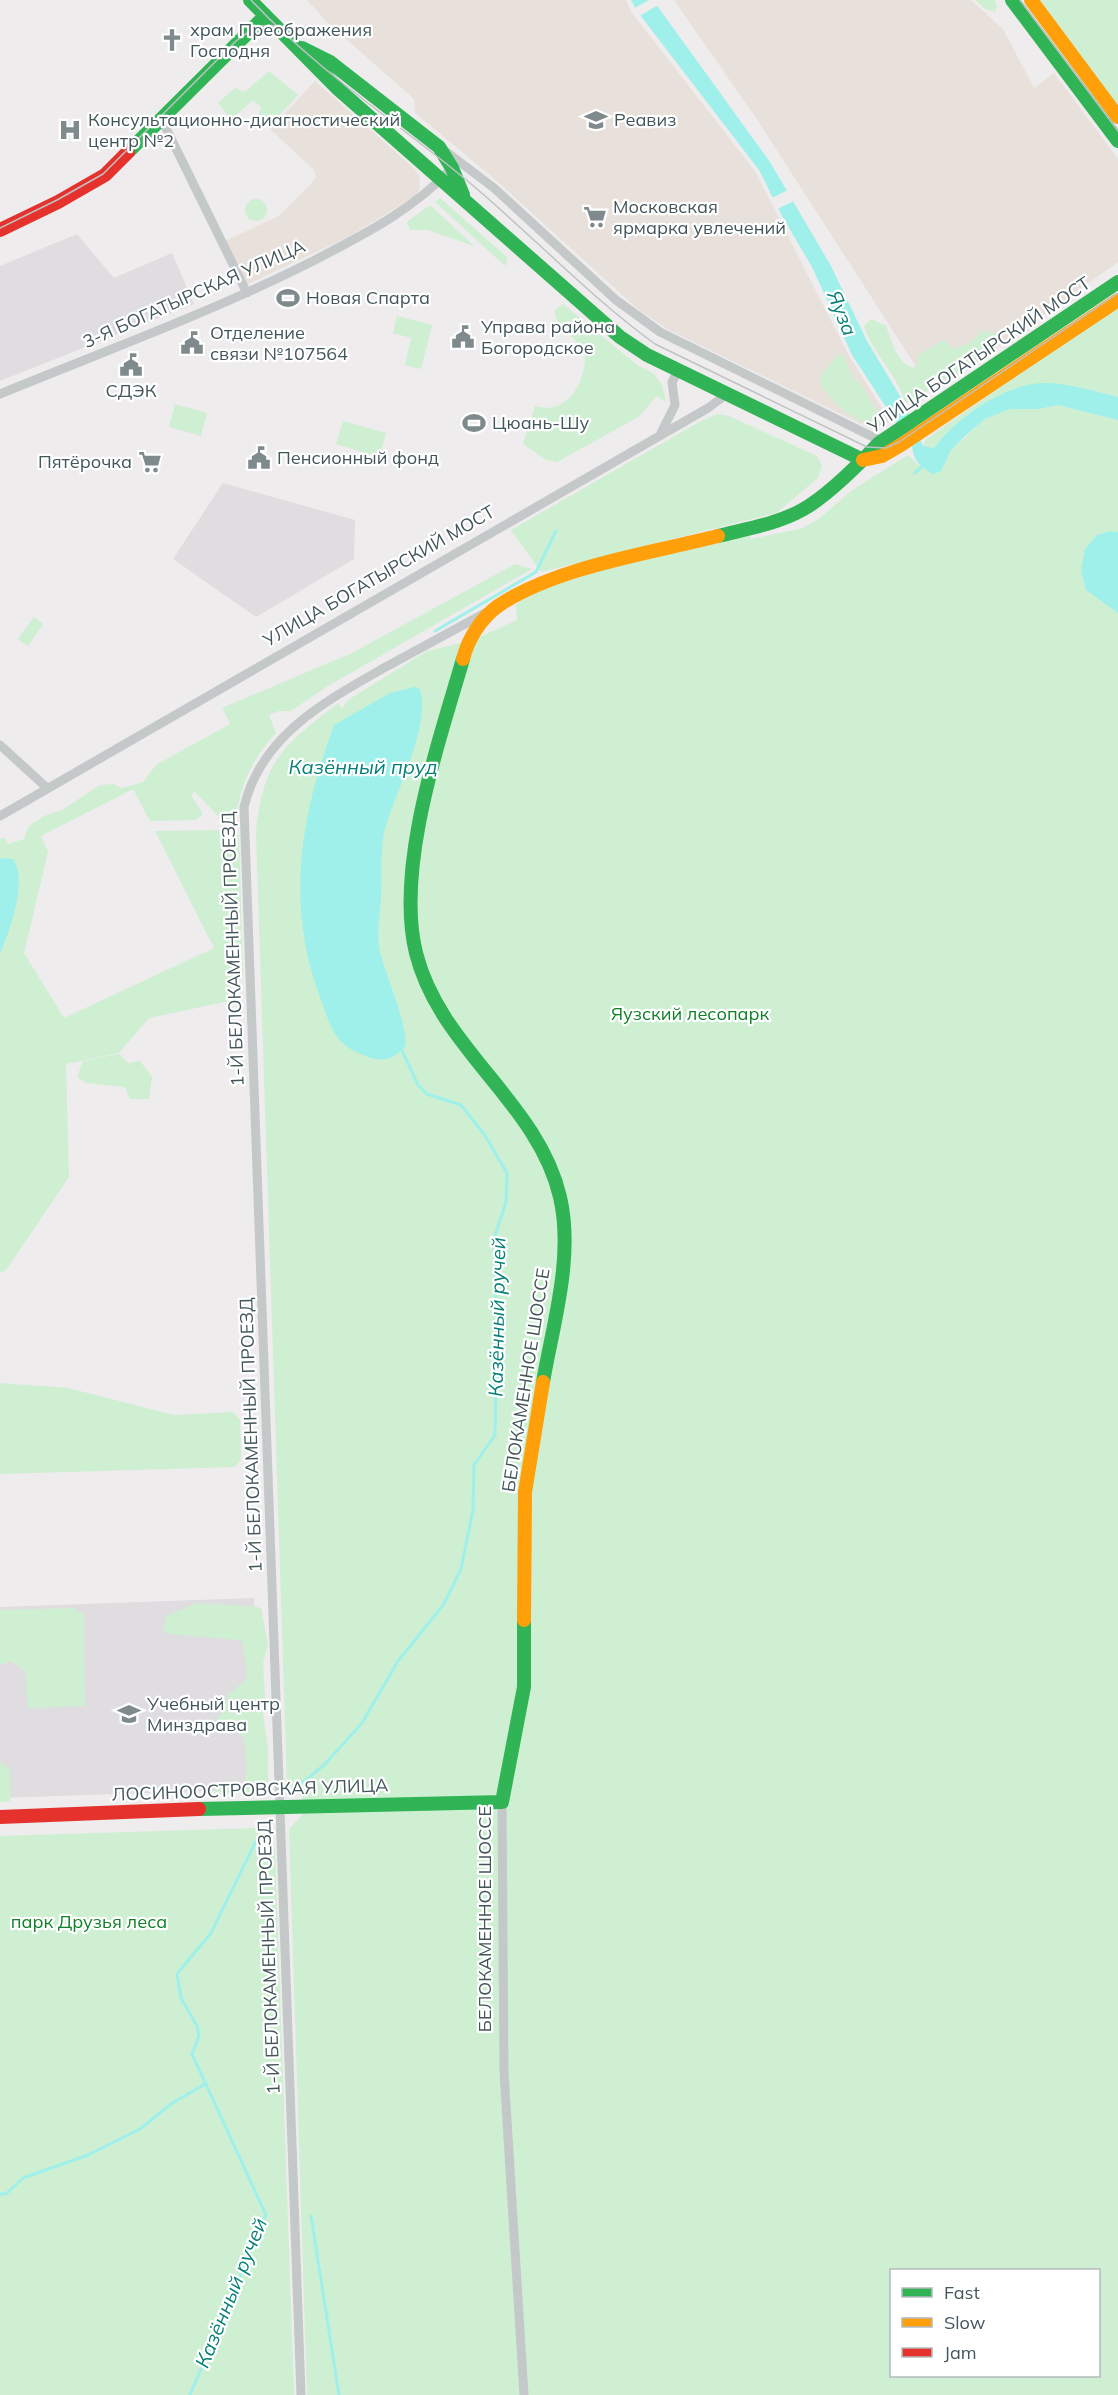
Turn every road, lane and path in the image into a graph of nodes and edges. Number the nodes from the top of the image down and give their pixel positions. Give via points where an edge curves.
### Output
1 (250, 0) edge
2 (1012, 0) edge
3 (1031, 0) edge
4 (264, 17) junction
5 (292, 44) junction
6 (1118, 117) edge
7 (161, 118) junction
8 (1118, 141) edge
9 (439, 147) junction
10 (447, 173) junction
11 (0, 230) edge
12 (1118, 282) edge
13 (247, 293) junction
14 (1118, 300) edge
15 (678, 371) junction
16 (0, 394) edge
17 (728, 394) junction
18 (660, 435) junction
19 (892, 443) junction
20 (863, 460) junction
21 (497, 607) junction
22 (0, 745) edge
23 (46, 787) junction
24 (0, 816) edge
25 (502, 1802) junction
26 (281, 1804) junction
27 (0, 1817) edge
28 (301, 2395) edge
29 (524, 2395) edge

1 - 4 street
2 - 8 street
3 - 6 street
4 - 5 street
4 - 7 street
5 - 9 street via 330,62
5 - 10 street via 338,89
7 - 11 street via 105,175
7 - 13 street
9 - 10 street
9 - 19 street via 494,188 616,300 660,332
10 - 13 street, 3-Я БОГАТЫРСКАЯ УЛИЦА via 390,220
10 - 15 street via 463,197 620,337
12 - 19 street, УЛИЦА БОГАТЫРСКИЙ МОСТ via 936,404
13 - 16 street, 3-Я БОГАТЫРСКАЯ УЛИЦА
14 - 19 street, УЛИЦА БОГАТЫРСКИЙ МОСТ via 945,417
15 - 17 street
15 - 18 street via 672,382 675,405
17 - 18 street, УЛИЦА БОГАТЫРСКИЙ МОСТ
17 - 20 street
18 - 23 street, УЛИЦА БОГАТЫРСКИЙ МОСТ
19 - 20 street, УЛИЦА БОГАТЫРСКИЙ МОСТ
20 - 21 street, УЛИЦА БОГАТЫРСКИЙ МОСТ via 789,517 588,568 535,586
21 - 25 street, БЕЛОКАМЕННОЕ ШОССЕ via 477,628 465,653 419,827 412,922 419,964 430,992 452,1030 522,1120 544,1156 560,1197 563,1261 525,1492 524,1687
21 - 26 street, 1-Й БЕЛОКАМЕННЫЙ ПРОЕЗД via 310,712 284,734 252,780 244,807
22 - 23 street
23 - 24 street, УЛИЦА БОГАТЫРСКИЙ МОСТ
25 - 26 street, ЛОСИНООСТРОВСКАЯ УЛИЦА
25 - 29 street, БЕЛОКАМЕННОЕ ШОССЕ via 504,2073
26 - 27 street, ЛОСИНООСТРОВСКАЯ УЛИЦА
26 - 28 street, 1-Й БЕЛОКАМЕННЫЙ ПРОЕЗД

